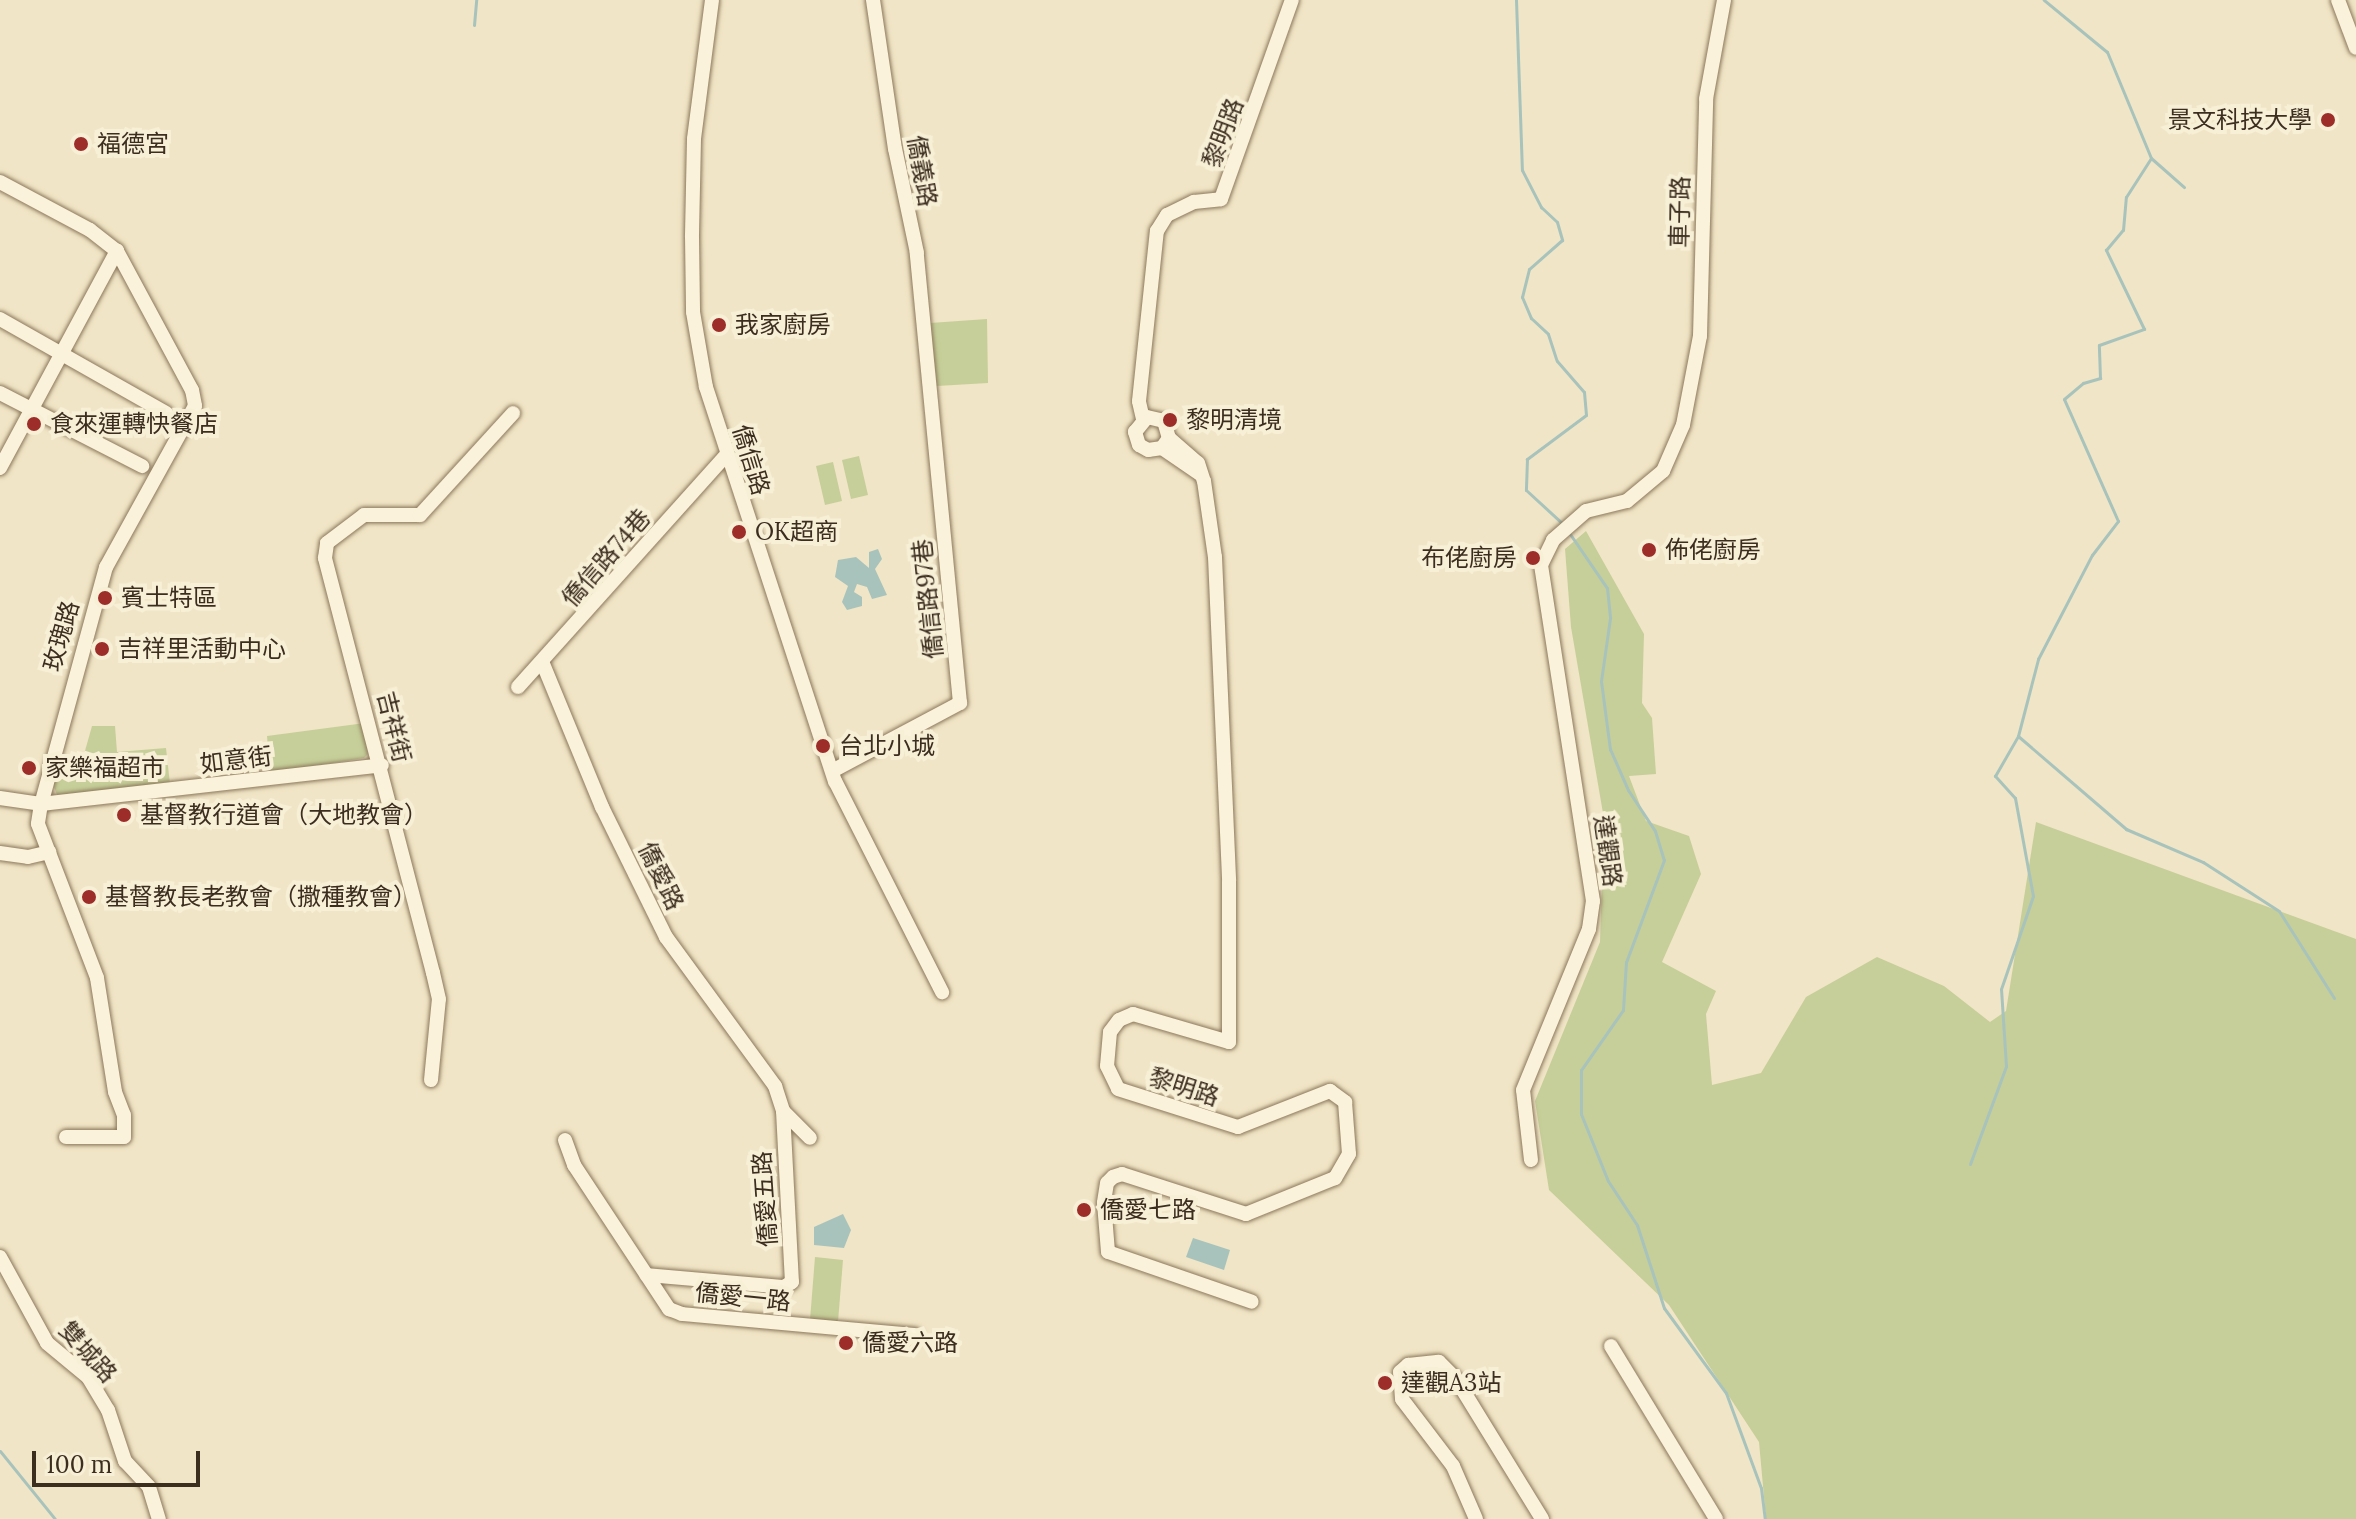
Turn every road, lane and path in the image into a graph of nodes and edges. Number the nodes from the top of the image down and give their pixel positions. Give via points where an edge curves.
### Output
1 (712, 0) edge
2 (873, 0) edge
3 (1292, 0) edge
4 (1724, 0) edge
5 (2338, 0) edge
6 (2356, 48) edge
7 (0, 182) edge
8 (117, 251) junction
9 (0, 319) edge
10 (924, 350) joint
11 (61, 355) junction
12 (0, 393) edge
13 (32, 409) junction
14 (166, 413) dead end
15 (513, 413) dead end
16 (1148, 418) junction
17 (1166, 443) junction
18 (725, 456) junction
19 (142, 466) dead end
20 (0, 468) edge
21 (1553, 540) joint
22 (543, 664) junction
23 (518, 687) dead end
24 (382, 765) junction
25 (834, 770) junction
26 (0, 798) edge
27 (41, 804) junction
28 (49, 852) junction
29 (0, 853) edge
30 (942, 992) dead end
31 (431, 1080) dead end
32 (783, 1111) junction
33 (66, 1137) dead end
34 (810, 1138) dead end
35 (565, 1140) dead end
36 (1531, 1160) dead end
37 (0, 1257) edge
38 (647, 1275) junction
39 (1252, 1302) dead end
40 (915, 1335) dead end
41 (1611, 1346) dead end
42 (159, 1519) edge
43 (1476, 1519) edge
44 (1542, 1519) edge
45 (1716, 1519) edge

1 - 18 street, 僑信路 via 694,139 693,312
2 - 10 street, 僑義路 via 917,253
3 - 16 street, 黎明路 via 1221,199 1194,202 1167,215 1157,231 1142,385
4 - 21 street, 車子路 via 1706,99 1700,336 1683,425 1663,471 1639,494 1586,511
5 - 6 street
7 - 8 street, 玫瑰路 via 90,230
8 - 11 street
8 - 27 street, 玫瑰路 via 192,390 195,406 106,567
9 - 11 street
10 - 25 street, 僑信路97巷 via 960,703
11 - 13 street
11 - 14 street
12 - 13 street
13 - 19 street
13 - 20 street
15 - 24 street, 吉祥街 via 420,515 364,515 327,543 329,574
16 - 17 street, 黎明路 via 1164,421
16 - 17 street, 黎明路 via 1135,432 1139,445 1148,450
17 - 39 street, 黎明路 via 1198,463 1215,557 1229,881 1229,1042 1133,1014 1110,1032 1107,1066 1118,1089 1238,1127 1330,1091 1345,1102 1349,1154 1335,1178 1246,1214 1122,1174 1107,1183 1108,1252
18 - 22 street, 僑信路74巷
18 - 25 street, 僑信路
21 - 36 street, 達觀路 via 1541,565 1544,602 1593,901 1589,929 1523,1090
22 - 23 street, 僑信路74巷
22 - 32 street, 僑愛路 via 602,807 666,937 775,1086
24 - 27 street, 如意街
24 - 31 street, 吉祥街 via 439,999
25 - 30 street, 僑信路
26 - 27 street, 如意街
27 - 28 street, 玫瑰路 via 38,824
28 - 29 street via 28,857
28 - 33 street, 玫瑰路 via 97,978 115,1092 124,1115 124,1137
32 - 34 street
32 - 38 street, 僑愛五路 via 792,1282 784,1287
35 - 38 street, 僑愛一路 via 574,1165
37 - 42 street, 雙城路 via 47,1343 88,1377 108,1410 125,1461 149,1487
38 - 40 street, 僑愛一路 via 669,1309 682,1314
41 - 45 street
43 - 44 street via 1453,1466 1402,1399 1400,1372 1408,1365 1439,1362 1456,1379

